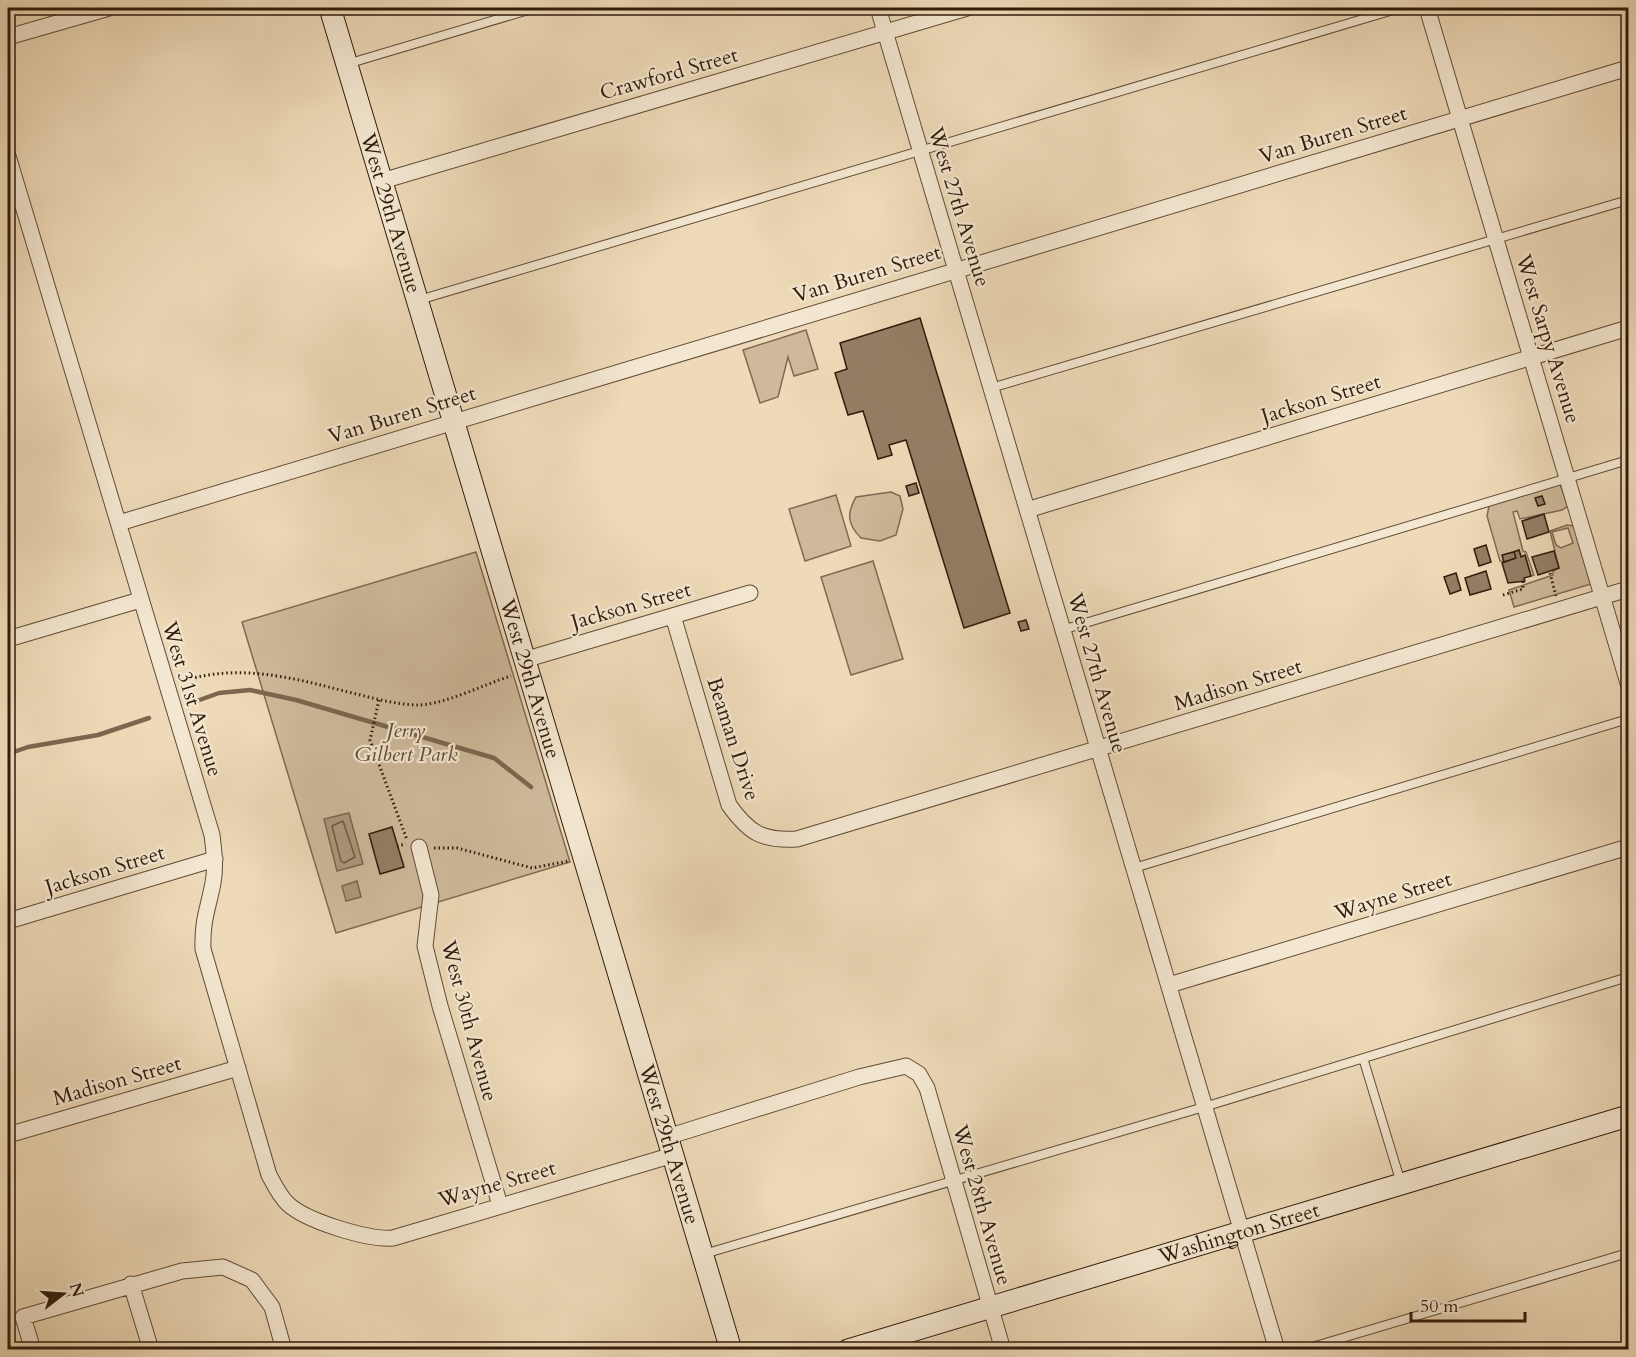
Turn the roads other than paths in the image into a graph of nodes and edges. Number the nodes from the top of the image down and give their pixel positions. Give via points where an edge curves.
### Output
1 (109, 8) edge
2 (330, 8) edge
3 (535, 8) edge
4 (878, 8) edge
5 (968, 8) edge
6 (1400, 8) edge
7 (1427, 8) edge
8 (886, 32) junction
9 (8, 37) edge
10 (346, 64) junction
11 (1629, 68) edge
12 (1460, 118) junction
13 (920, 151) junction
14 (8, 156) edge
15 (382, 181) junction
16 (1629, 200) edge
17 (1496, 239) junction
18 (956, 269) junction
19 (418, 300) junction
20 (1629, 328) edge
21 (1532, 357) junction
22 (992, 388) junction
23 (453, 422) junction
24 (1629, 460) edge
25 (1568, 478) junction
26 (1027, 510) junction
27 (118, 523) junction
28 (1629, 589) edge
29 (750, 593) dead end
30 (1604, 596) junction
31 (140, 600) junction
32 (673, 616) junction
33 (1062, 630) junction
34 (8, 639) edge
35 (526, 665) junction
36 (1629, 682) edge
37 (1629, 719) edge
38 (1098, 749) junction
39 (858, 820) joint
40 (419, 847) road end
41 (1629, 847) edge
42 (215, 859) junction
43 (1134, 868) junction
44 (8, 921) edge
45 (1629, 977) edge
46 (1169, 985) junction
47 (1363, 1058) junction
48 (237, 1068) junction
49 (919, 1074) joint
50 (1204, 1107) junction
51 (1629, 1116) edge
52 (8, 1135) edge
53 (670, 1146) junction
54 (952, 1180) junction
55 (1401, 1184) junction
56 (500, 1205) junction
57 (333, 1227) joint
58 (1242, 1231) junction
59 (1629, 1254) edge
60 (703, 1255) junction
61 (131, 1284) junction
62 (990, 1307) junction
63 (33, 1350) edge
64 (151, 1350) edge
65 (284, 1350) edge
66 (731, 1350) edge
67 (848, 1350) edge
68 (1003, 1350) edge
69 (1277, 1350) edge
70 (1302, 1350) edge

1 - 9 street
2 - 10 street, West 29th Avenue
3 - 10 lane
4 - 8 street, West 27th Avenue
5 - 8 street, Crawford Street
6 - 13 lane
7 - 12 street, West Sarpy Avenue
8 - 13 street, West 27th Avenue
8 - 15 street, Crawford Street
10 - 15 street, West 29th Avenue
11 - 12 street, Van Buren Street
12 - 17 street, West Sarpy Avenue
12 - 18 street, Van Buren Street
13 - 18 street, West 27th Avenue
13 - 19 lane
14 - 27 street, West 31st Avenue
15 - 19 street, West 29th Avenue
16 - 17 lane
17 - 21 street, West Sarpy Avenue
17 - 22 lane
18 - 22 street, West 27th Avenue
18 - 23 street, Van Buren Street
19 - 23 street, West 29th Avenue
20 - 21 street, Jackson Street
21 - 25 street, West Sarpy Avenue
21 - 26 street, Jackson Street
22 - 26 street, West 27th Avenue
23 - 27 street, Van Buren Street
23 - 35 street, West 29th Avenue
24 - 25 lane
25 - 30 street, West Sarpy Avenue
25 - 33 lane
26 - 33 street, West 27th Avenue
27 - 31 street, West 31st Avenue
28 - 30 street, Madison Street
29 - 32 street, Jackson Street
30 - 36 street, West Sarpy Avenue
30 - 38 street, Madison Street
31 - 34 street
31 - 42 street, West 31st Avenue via 212,835
32 - 35 street, Jackson Street
32 - 39 street, Beaman Drive via 719,776 729,805 742,824 759,835 778,840 797,839
33 - 38 street, West 27th Avenue
35 - 53 street, West 29th Avenue
37 - 43 lane
38 - 39 street, Madison Street
38 - 43 street, West 27th Avenue
40 - 56 street, West 30th Avenue via 431,895 425,946
41 - 46 street, Wayne Street
42 - 44 street, Jackson Street
42 - 48 street, West 31st Avenue via 202,924 203,949
43 - 46 street, West 27th Avenue
45 - 47 lane
46 - 50 street, West 27th Avenue
47 - 50 lane
47 - 55 lane
48 - 52 street, Madison Street
48 - 57 street, West 31st Avenue via 278,1193 288,1204
49 - 53 street, Wayne Street via 906,1066 859,1077
49 - 54 street, West 28th Avenue via 927,1088
50 - 54 lane
50 - 58 street, West 27th Avenue
51 - 55 street, Washington Street
53 - 56 street, Wayne Street
53 - 60 street, West 29th Avenue
54 - 60 lane
54 - 62 street, West 28th Avenue
55 - 58 street, Washington Street
56 - 57 street, Wayne Street via 393,1238 376,1239
58 - 62 street, Washington Street
58 - 69 street, West 27th Avenue
59 - 70 lane
60 - 66 street, West 29th Avenue
61 - 63 street via 23,1317
61 - 64 street
61 - 65 street via 182,1271 223,1267 252,1280 272,1307
62 - 67 street, Washington Street
62 - 68 street, West 28th Avenue

